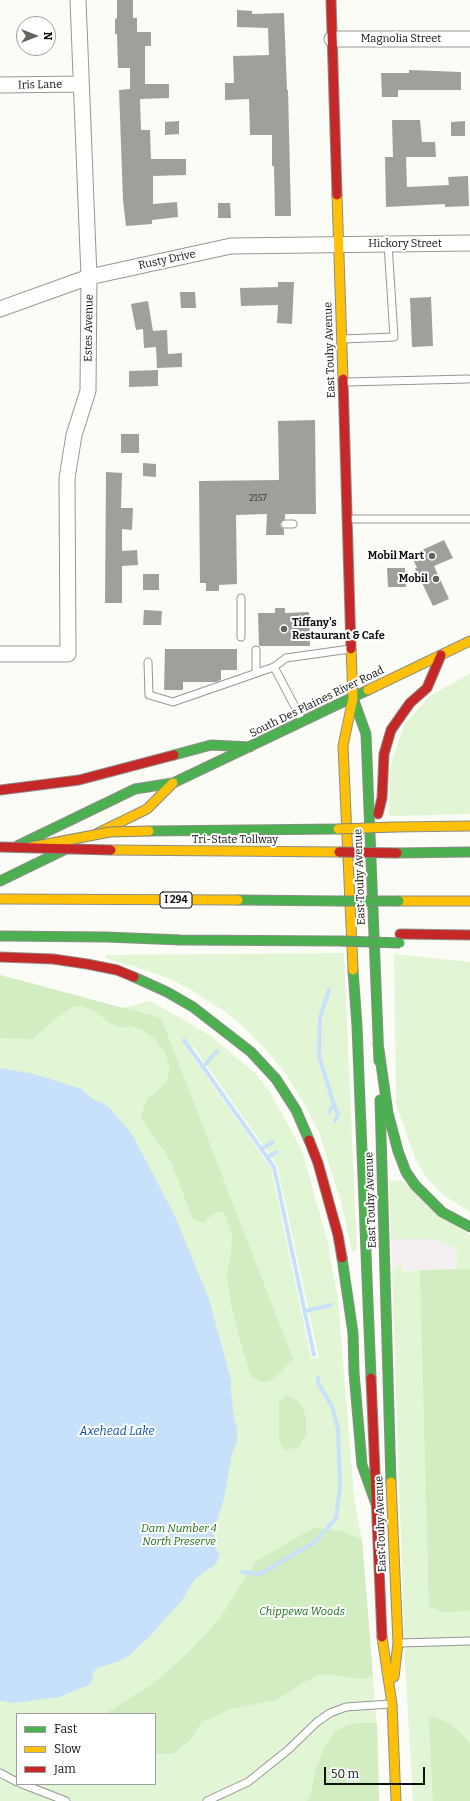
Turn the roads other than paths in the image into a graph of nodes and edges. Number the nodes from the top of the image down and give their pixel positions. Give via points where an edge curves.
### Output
1 (78, 0) edge
2 (331, 0) edge
3 (332, 38) junction
4 (470, 39) edge
5 (81, 84) junction
6 (0, 85) edge
7 (470, 243) edge
8 (339, 244) junction
9 (388, 244) junction
10 (89, 277) junction
11 (0, 309) edge
12 (342, 339) junction
13 (468, 379) dead end
14 (343, 382) junction
15 (348, 519) junction
16 (470, 519) edge
17 (285, 524) dead end
18 (293, 524) dead end
19 (241, 598) dead end
20 (241, 637) dead end
21 (470, 641) edge
22 (351, 649) junction
23 (256, 650) dead end
24 (0, 654) edge
25 (441, 654) junction
26 (148, 662) dead end
27 (274, 667) junction
28 (256, 672) junction
29 (353, 698) junction
30 (303, 722) junction
31 (250, 746) junction
32 (173, 783) junction
33 (0, 790) edge
34 (470, 826) edge
35 (371, 844) junction
36 (0, 847) edge
37 (31, 847) junction
38 (470, 852) edge
39 (0, 854) edge
40 (0, 881) edge
41 (0, 899) edge
42 (470, 901) edge
43 (470, 935) edge
44 (0, 936) edge
45 (0, 957) edge
46 (378, 1043) junction
47 (470, 1227) edge
48 (376, 1504) junction
49 (470, 1640) edge
50 (398, 1643) junction
51 (382, 1644) junction
52 (392, 1704) junction
53 (0, 1773) edge
54 (16, 1781) edge
55 (25, 1785) edge
56 (66, 1801) edge
57 (207, 1801) edge
58 (396, 1801) edge

1 - 5 street, Estes Avenue
2 - 3 main road, East Touhy Avenue
3 - 4 street, Magnolia Street
3 - 8 main road, East Touhy Avenue
5 - 6 street, Iris Lane
5 - 10 street, Estes Avenue
7 - 9 street, Hickory Street
8 - 9 street, Hickory Street
8 - 10 street, Rusty Drive via 231,246
8 - 12 main road, East Touhy Avenue
9 - 12 lane via 394,337
10 - 11 street, Rusty Drive
10 - 24 street, Estes Avenue via 88,391 74,435 67,478 68,654
12 - 14 main road, East Touhy Avenue
13 - 14 lane
14 - 15 main road, East Touhy Avenue
15 - 16 lane
15 - 22 main road, East Touhy Avenue
17 - 18 lane
19 - 20 lane
21 - 25 main road, South Des Plaines River Road
22 - 27 lane via 286,658
22 - 29 main road, East Touhy Avenue
23 - 28 lane
25 - 29 main road, South Des Plaines River Road
25 - 35 main road via 427,688 410,703 391,730 384,754 382,798
26 - 28 lane via 148,695 173,702
27 - 28 lane
27 - 30 lane
29 - 30 main road, South Des Plaines River Road
29 - 35 main road, East Touhy Avenue via 366,734
29 - 48 main road, East Touhy Avenue via 343,746
30 - 31 main road, South Des Plaines River Road
31 - 32 main road, South Des Plaines River Road
31 - 33 main road via 211,744 79,780
32 - 39 main road, South Des Plaines River Road via 135,789
32 - 40 main road, South Des Plaines River Road via 147,809
34 - 37 main road, bridge via 110,832
35 - 46 main road, East Touhy Avenue
36 - 37 main road, Tri-State Tollway, bridge
37 - 38 main road, Tri-State Tollway, bridge via 111,850
41 - 42 main road, I 294, bridge
43 - 44 main road via 403,940 178,931 106,937
45 - 48 main road via 53,960 118,970 167,992 192,1007 251,1052 276,1079 296,1110 308,1136 338,1235 352,1333 362,1465
46 - 47 main road via 388,1113 406,1172 415,1185 442,1212
46 - 50 main road, East Touhy Avenue
48 - 51 main road, East Touhy Avenue
49 - 50 lane
50 - 51 lane
50 - 52 main road, East Touhy Avenue
51 - 52 main road, East Touhy Avenue
52 - 57 lane via 346,1707 330,1713 316,1722 288,1750 248,1782
52 - 58 main road, East Touhy Avenue
53 - 54 lane
55 - 56 lane

